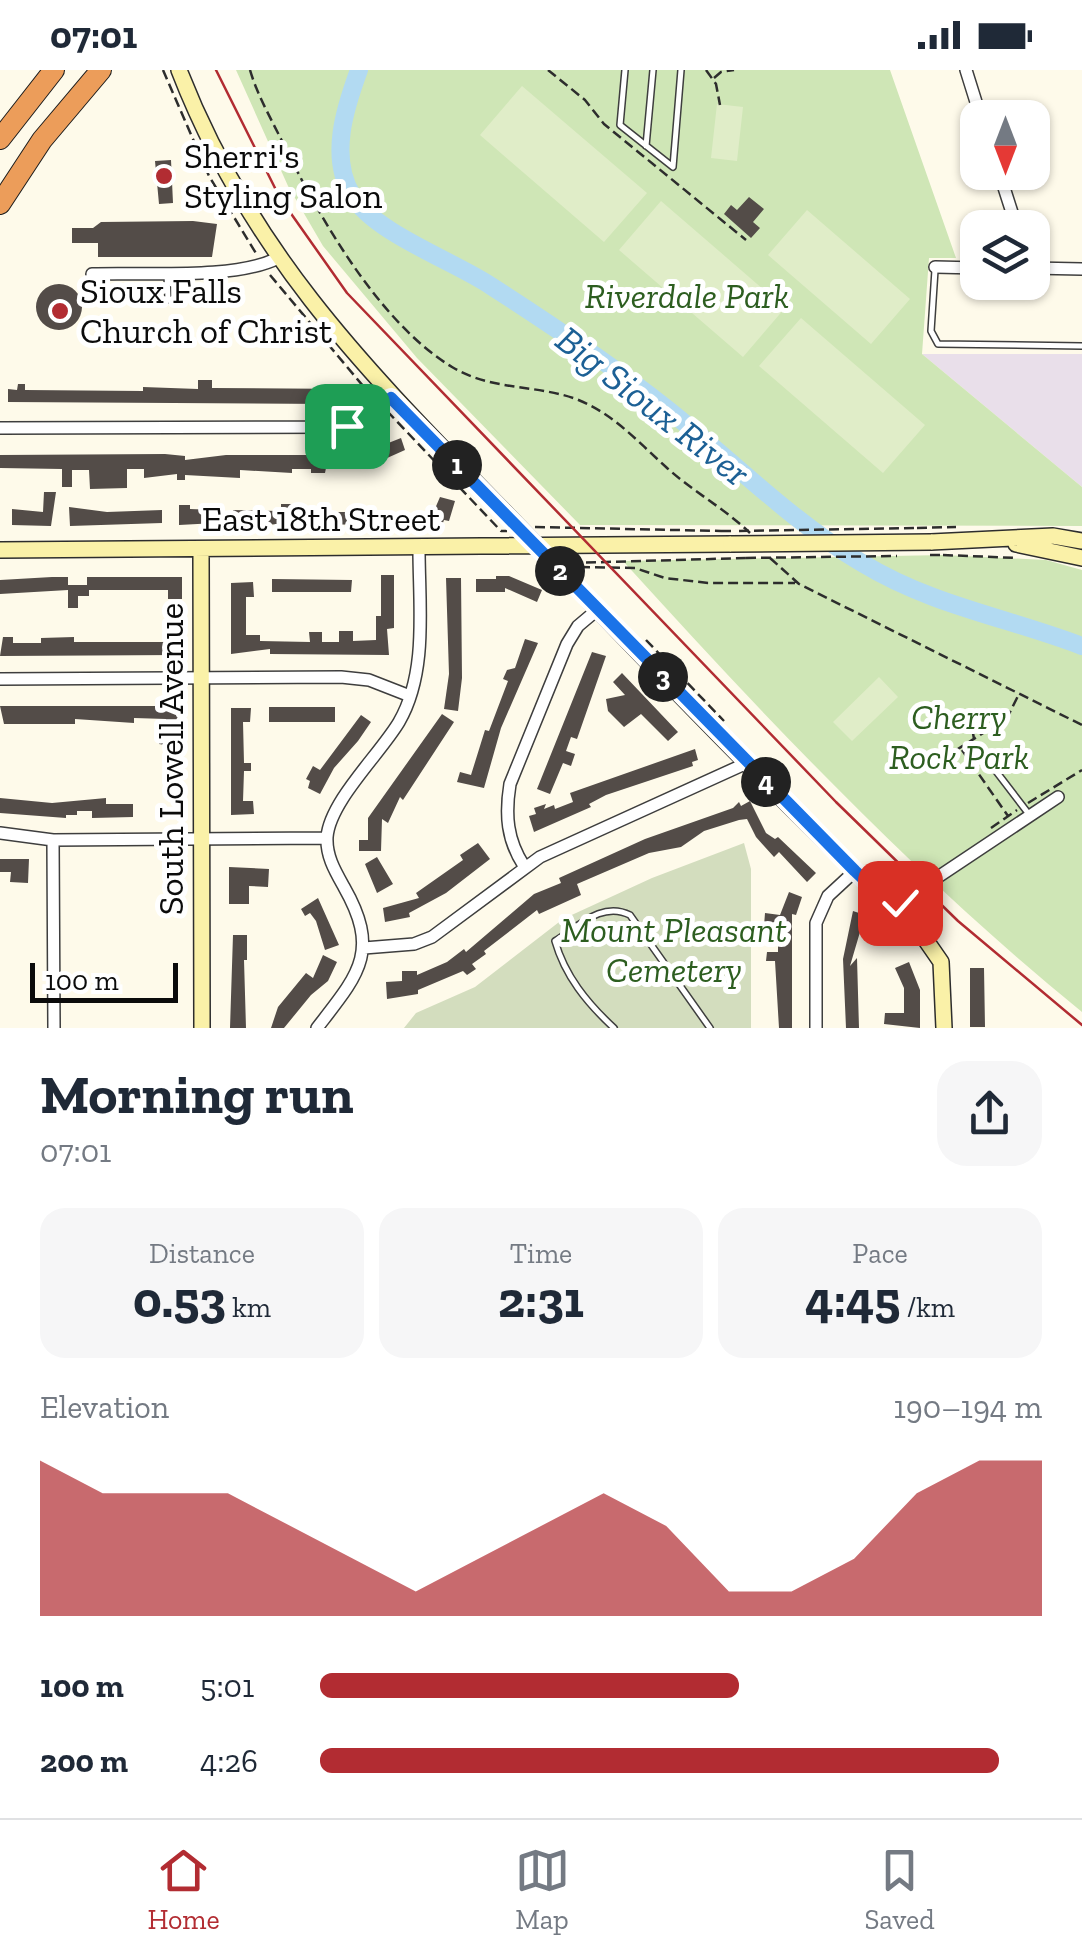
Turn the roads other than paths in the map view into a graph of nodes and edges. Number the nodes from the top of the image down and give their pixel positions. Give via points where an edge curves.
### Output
1 (54, 70) edge
2 (101, 70) edge
3 (180, 70) edge
4 (625, 70) edge
5 (653, 70) edge
6 (681, 70) edge
7 (966, 70) edge
8 (976, 100) edge
9 (0, 139) edge
10 (646, 146) junction
11 (0, 204) edge
12 (278, 258) junction
13 (935, 267) joint
14 (960, 268) edge
15 (1050, 268) edge
16 (1082, 269) edge
17 (167, 271) junction
18 (92, 274) dead end
19 (168, 300) dead end
20 (1082, 346) edge
21 (391, 398) junction
22 (0, 428) edge
23 (1082, 541) edge
24 (1002, 542) junction
25 (537, 546) junction
26 (0, 550) edge
27 (201, 550) junction
28 (419, 550) junction
29 (1082, 558) edge
30 (597, 610) junction
31 (0, 678) edge
32 (201, 678) junction
33 (410, 696) junction
34 (979, 749) dead end
35 (747, 764) junction
36 (1058, 796) dead end
37 (1030, 816) junction
38 (0, 833) edge
39 (200, 838) junction
40 (327, 838) junction
41 (53, 840) junction
42 (524, 866) junction
43 (855, 871) junction
44 (893, 907) junction
45 (364, 948) junction
46 (54, 1028) edge
47 (202, 1028) edge
48 (317, 1028) edge
49 (614, 1028) edge
50 (710, 1028) edge
51 (816, 1028) edge
52 (944, 1028) edge

1 - 9 highway
2 - 11 highway
3 - 12 street via 222,165
4 - 10 lane via 620,125
5 - 10 lane
6 - 10 lane via 673,167
7 - 8 street
12 - 17 street via 250,269
12 - 21 street
13 - 14 street
13 - 20 lane via 931,332 938,344
15 - 16 street
17 - 18 street
17 - 19 lane
21 - 22 street via 360,420 334,428
21 - 25 street
23 - 24 street via 1053,536
24 - 25 street, East 18th Street, bridge via 928,549 726,537
24 - 29 street
25 - 28 street, East 18th Street
25 - 30 street
26 - 27 street, East 18th Street
27 - 28 street, East 18th Street
27 - 32 street, South Lowell Avenue
28 - 33 street via 418,662
30 - 35 street
30 - 42 street via 567,644 510,784 508,831
31 - 32 street
32 - 33 street via 341,676
32 - 39 street, South Lowell Avenue
33 - 40 street via 401,720 336,810
34 - 37 lane
35 - 42 street
35 - 43 street
36 - 37 street
37 - 44 street
38 - 41 street
39 - 40 street
39 - 41 street
39 - 47 street, South Lowell Avenue
40 - 45 street via 329,860 360,919
41 - 46 street
42 - 45 street via 432,937
43 - 44 street
43 - 51 street via 828,896 816,923
44 - 52 street via 941,962
45 - 48 street via 355,978
49 - 50 lane via 589,1005 555,940 602,910 617,908 630,915

